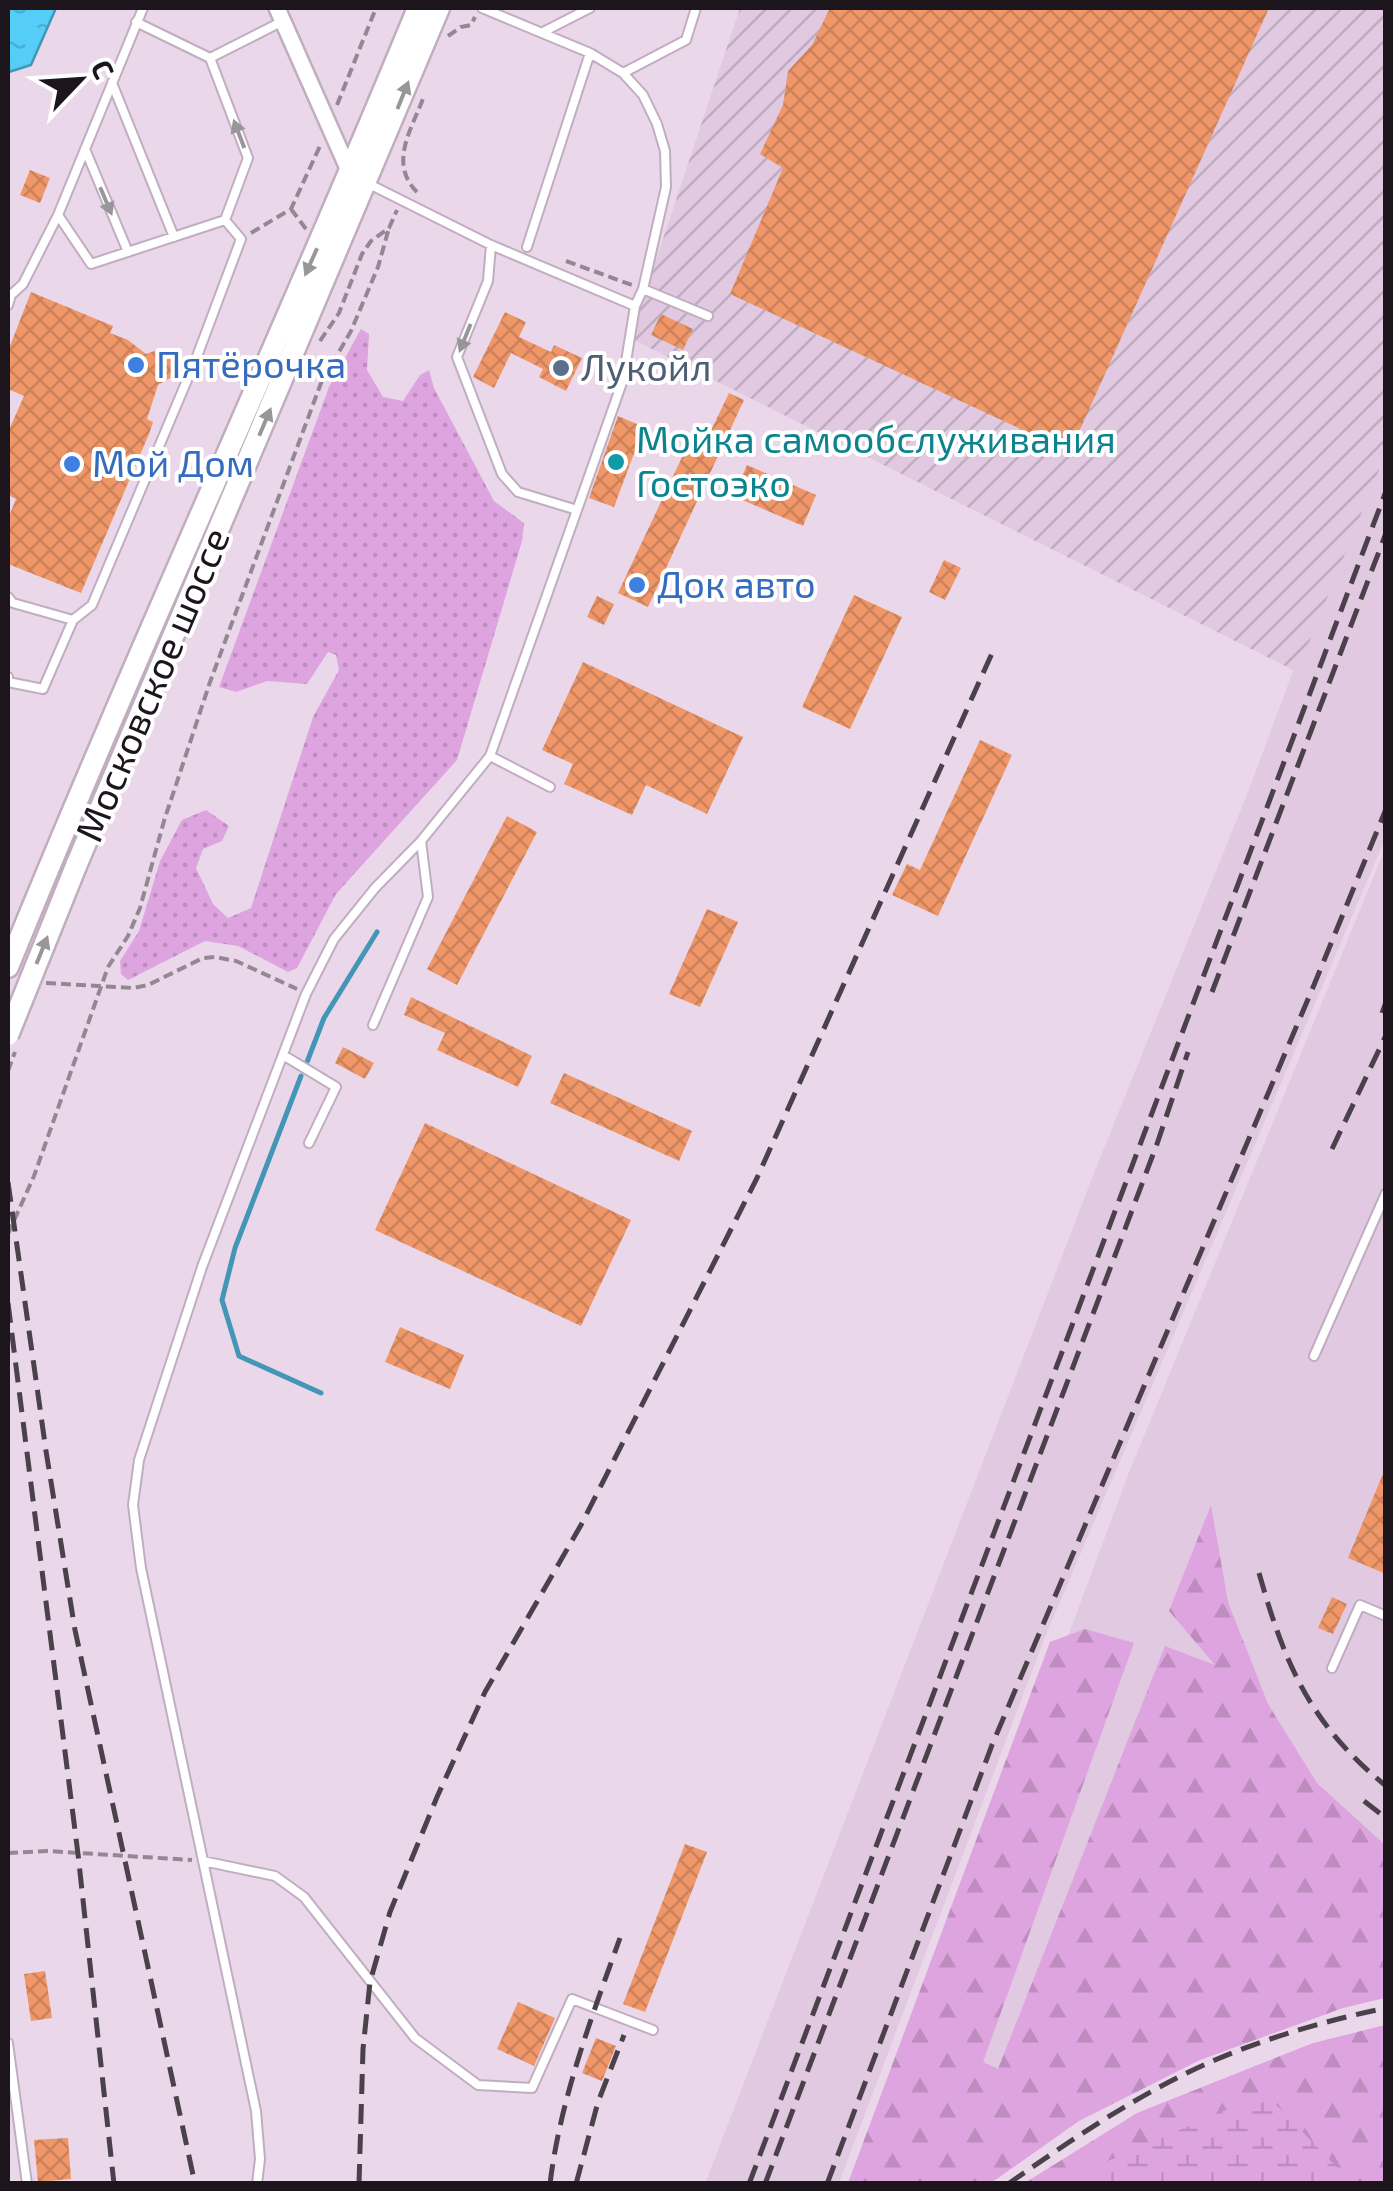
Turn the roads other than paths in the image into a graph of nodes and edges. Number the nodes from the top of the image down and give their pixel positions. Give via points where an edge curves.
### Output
1 (143, 8) edge
2 (418, 8) edge
3 (439, 8) edge
4 (480, 8) edge
5 (590, 8) edge
6 (696, 8) edge
7 (280, 14) edge
8 (136, 22) junction
9 (543, 32) junction
10 (590, 52) junction
11 (210, 58) junction
12 (623, 73) junction
13 (112, 83) junction
14 (85, 149) junction
15 (358, 178) junction
16 (58, 216) junction
17 (225, 220) junction
18 (174, 237) junction
19 (491, 245) junction
20 (527, 247) dead end
21 (128, 252) junction
22 (643, 289) junction
23 (8, 305) edge
24 (635, 306) junction
25 (708, 316) dead end
26 (574, 509) junction
27 (8, 598) edge
28 (73, 620) junction
29 (8, 677) edge
30 (490, 756) junction
31 (550, 788) dead end
32 (421, 841) junction
33 (8, 967) edge
34 (373, 1026) dead end
35 (8, 1034) edge
36 (283, 1055) junction
37 (309, 1143) dead end
38 (1386, 1193) edge
39 (1314, 1356) dead end
40 (1386, 1616) edge
41 (1332, 1668) dead end
42 (203, 1860) junction
43 (653, 2030) dead end
44 (8, 2044) edge
45 (27, 2184) edge
46 (257, 2184) edge

1 - 8 lane
2 - 15 main road, Московское шоссе
15 -> 3 main road, Московское шоссе
4 - 9 lane
5 - 9 lane
6 - 12 lane via 686,40
7 - 11 lane
7 - 15 street
8 - 11 lane
8 - 13 lane
9 - 10 lane
10 - 12 lane
10 - 20 lane
17 -> 11 lane via 248,158
12 - 22 lane via 643,95 666,151 666,187
13 - 14 lane
13 - 18 lane
14 - 16 lane
14 -> 21 lane
15 - 19 lane
15 -> 33 main road, Московское шоссе via 68,818
35 -> 15 main road, Московское шоссе, bridge
16 - 21 lane via 91,264
16 - 23 lane
17 - 18 lane
17 - 28 lane via 242,239 92,605
18 - 21 lane
19 - 24 lane
19 -> 26 lane via 488,281 457,357 502,474 518,492
22 - 24 lane
22 - 25 lane
24 - 26 lane via 623,380
26 - 30 lane
27 - 28 lane
28 - 29 lane via 44,689
30 - 31 lane
30 - 32 lane
32 - 34 lane via 428,897
32 - 36 lane via 334,939
36 - 37 lane via 336,1087
36 - 42 lane via 202,1266 139,1460 134,1505 141,1568
38 - 39 lane
40 - 41 lane via 1360,1605
42 - 43 lane via 275,1876 304,1896 415,2038 478,2085 532,2088 572,1998
42 - 46 lane via 256,2111
44 - 45 lane

